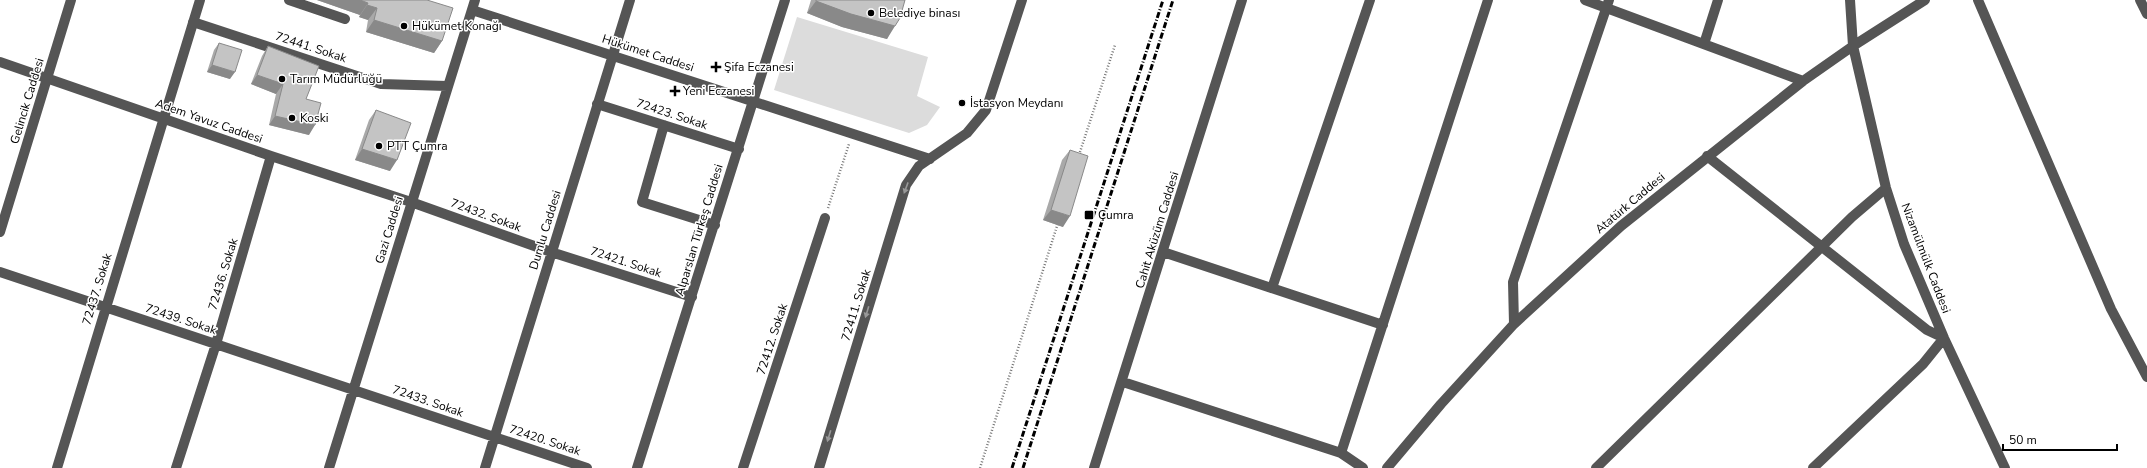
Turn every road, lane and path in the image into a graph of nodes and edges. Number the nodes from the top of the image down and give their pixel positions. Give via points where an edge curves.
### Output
1 (71, 0) edge
2 (200, 0) edge
3 (289, 0) edge
4 (475, 0) edge
5 (630, 0) edge
6 (785, 0) edge
7 (1021, 0) edge
8 (1242, 0) edge
9 (1370, 0) edge
10 (1488, 0) edge
11 (1585, 0) edge
12 (1718, 0) edge
13 (1850, 0) edge
14 (1925, 0) edge
15 (1978, 0) edge
16 (2140, 0) edge
17 (1607, 4) edge
18 (472, 10) junction
19 (2147, 14) edge
20 (345, 18) dead end
21 (193, 22) junction
22 (1704, 44) junction
23 (1115, 45) dead end
24 (1853, 46) junction
25 (612, 56) junction
26 (0, 62) edge
27 (48, 77) junction
28 (1802, 81) junction
29 (447, 86) junction
30 (754, 101) junction
31 (597, 104) junction
32 (163, 118) junction
33 (664, 125) junction
34 (852, 133) junction
35 (738, 149) junction
36 (271, 156) junction
37 (1707, 156) junction
38 (1078, 158) edge
39 (930, 159) junction
40 (1886, 188) junction
41 (411, 202) junction
42 (825, 218) joint
43 (1059, 218) edge
44 (715, 225) junction
45 (0, 232) edge
46 (1822, 246) junction
47 (551, 252) junction
48 (1163, 252) junction
49 (0, 272) edge
50 (1272, 288) junction
51 (692, 297) junction
52 (106, 307) junction
53 (1514, 324) junction
54 (1383, 325) junction
55 (1944, 338) junction
56 (216, 344) junction
57 (2147, 377) edge
58 (1123, 382) junction
59 (354, 390) junction
60 (494, 437) junction
61 (1341, 453) junction
62 (57, 468) edge
63 (176, 468) edge
64 (329, 468) edge
65 (485, 468) edge
66 (587, 468) edge
67 (637, 468) edge
68 (743, 468) edge
69 (819, 468) edge
70 (980, 468) edge
71 (1094, 468) edge
72 (1363, 468) edge
73 (1387, 468) edge
74 (1596, 468) edge
75 (1813, 468) edge
76 (2005, 468) edge

1 - 27 street, Gelincik Caddesi
2 - 21 street, 72437. Sokak
3 - 20 street
4 - 18 street, Gazi Caddesi
5 - 25 street, Dumlu Caddesi
6 - 30 street, Alparslan Türkeş Caddesi
7 - 39 street, 72411. Sokak via 986,110 967,133
8 - 48 street, Cahit Aküzüm Caddesi
9 - 50 street
10 - 54 street
11 - 17 street
12 - 22 street
13 - 24 street, Nizamülmülk Caddesi
14 - 24 street, Atatürk Caddesi
15 - 57 street via 2111,308
16 - 19 street
17 - 22 street
17 - 53 street via 1513,282
18 - 25 street, Hükümet Caddesi
18 - 29 street, Gazi Caddesi
21 - 29 street, 72441. Sokak via 381,84
21 - 32 street, 72437. Sokak
22 - 28 street
23 - 38 path
24 - 28 street, Atatürk Caddesi
24 - 40 street, Nizamülmülk Caddesi
25 - 30 street, Hükümet Caddesi
25 - 31 street, Dumlu Caddesi
26 - 27 street, Adem Yavuz Caddesi
27 - 32 street, Adem Yavuz Caddesi
27 - 45 street, Gelincik Caddesi
28 - 37 street, Atatürk Caddesi
29 - 41 street, Gazi Caddesi
30 - 34 street, Hükümet Caddesi
30 - 35 street, Alparslan Türkeş Caddesi
31 - 33 street, 72423. Sokak
31 - 47 street, Dumlu Caddesi
32 - 36 street, Adem Yavuz Caddesi
32 - 52 street, 72437. Sokak
33 - 35 street, 72423. Sokak
33 - 44 street via 642,202
34 - 39 street, Hükümet Caddesi
34 - 42 path
35 - 44 street, Alparslan Türkeş Caddesi
36 - 41 street, Adem Yavuz Caddesi
36 - 56 street, 72436. Sokak
37 - 46 street
37 - 53 street, Atatürk Caddesi via 1621,226
39 -> 69 street, 72411. Sokak via 918,166 906,186
40 - 46 street
40 - 55 street, Nizamülmülk Caddesi via 1904,244
41 - 47 street, 72432. Sokak
41 - 59 street, Gazi Caddesi
42 - 68 street, 72412. Sokak
43 - 70 path
44 - 51 street, Alparslan Türkeş Caddesi
46 - 55 street via 1927,330
46 - 74 street
47 - 51 street, 72421. Sokak
47 - 60 street, Dumlu Caddesi
48 - 50 street
48 - 58 street, Cahit Aküzüm Caddesi
49 - 52 street, 72439. Sokak
50 - 54 street
51 - 67 street, Alparslan Türkeş Caddesi
52 - 56 street, 72439. Sokak
52 - 62 street, 72437. Sokak
53 - 73 street, Atatürk Caddesi
54 - 61 street
55 - 75 street via 1923,364
55 - 76 street, Nizamülmülk Caddesi
56 - 59 street, 72439. Sokak
56 - 63 street, 72436. Sokak
58 - 61 street
58 - 71 street, Cahit Aküzüm Caddesi
59 - 60 street, 72433. Sokak
59 - 64 street, Gazi Caddesi
60 - 65 street, Dumlu Caddesi
60 - 66 street, 72420. Sokak
61 - 72 street

